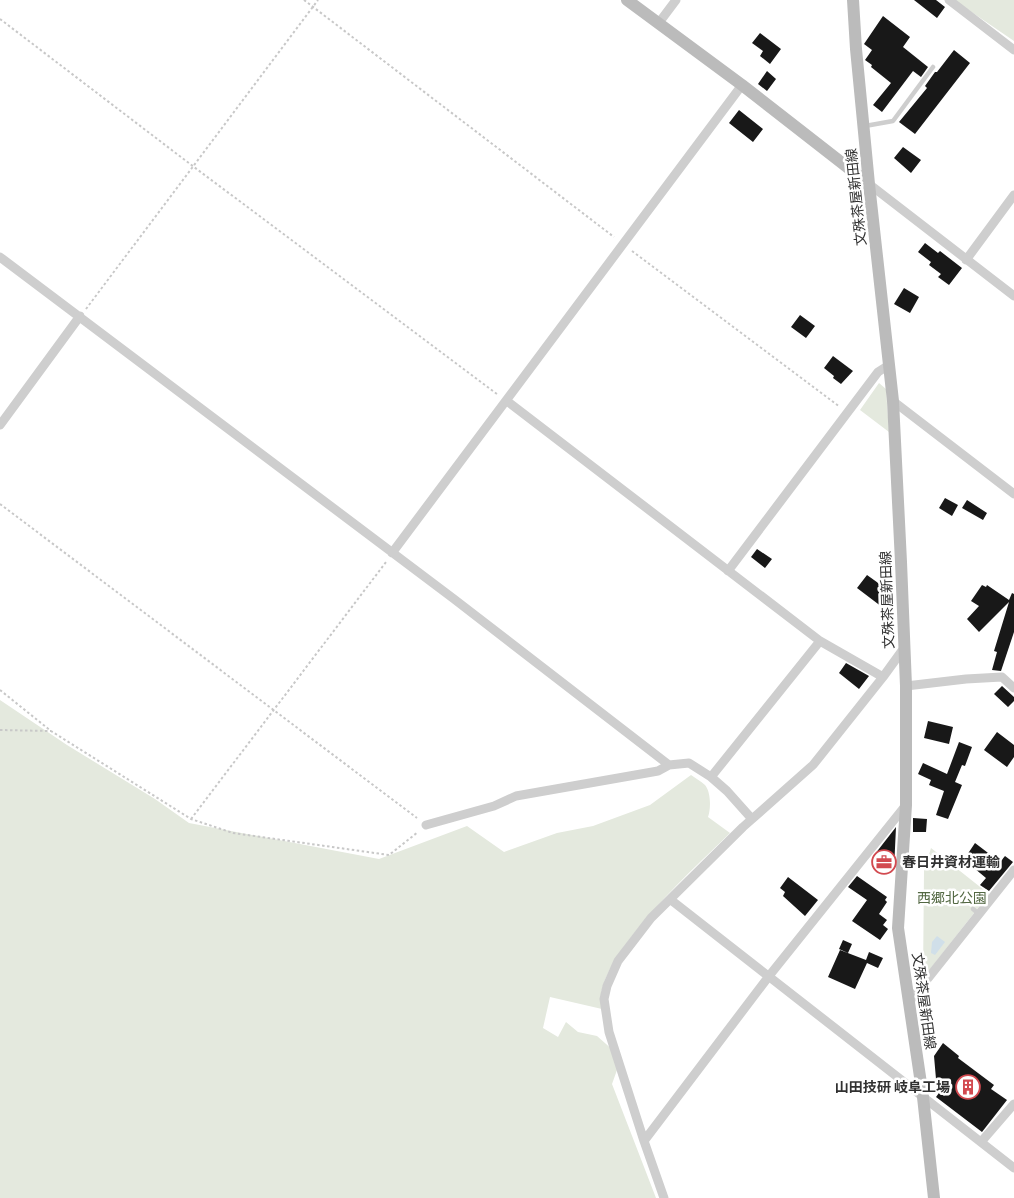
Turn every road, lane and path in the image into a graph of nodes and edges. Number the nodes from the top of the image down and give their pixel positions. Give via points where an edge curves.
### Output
1 (304, 0) edge
2 (318, 0) edge
3 (627, 0) edge
4 (676, 0) edge
5 (853, 0) edge
6 (949, 0) edge
7 (313, 6) junction
8 (0, 20) edge
9 (658, 24) junction
10 (1014, 50) edge
11 (933, 67) dead end
12 (742, 85) junction
13 (864, 126) junction
14 (194, 167) junction
15 (869, 184) junction
16 (1014, 195) edge
17 (624, 245) junction
18 (0, 257) edge
19 (966, 260) junction
20 (1014, 296) edge
21 (80, 316) junction
22 (889, 364) junction
23 (507, 401) junction
24 (892, 401) junction
25 (848, 413) junction
26 (0, 425) edge
27 (1014, 494) edge
28 (0, 504) edge
29 (392, 553) junction
30 (728, 571) junction
31 (820, 641) junction
32 (904, 648) junction
33 (883, 677) junction
34 (906, 686) junction
35 (1014, 688) edge
36 (0, 690) edge
37 (272, 710) junction
38 (0, 730) edge
39 (51, 731) junction
40 (669, 765) junction
41 (711, 777) junction
42 (906, 805) junction
43 (191, 819) junction
44 (752, 819) junction
45 (426, 825) junction
46 (1014, 870) edge
47 (671, 900) junction
48 (769, 976) junction
49 (910, 1002) junction
50 (923, 1097) junction
51 (1014, 1104) edge
52 (644, 1141) junction
53 (981, 1142) junction
54 (1014, 1168) edge
55 (664, 1198) edge
56 (934, 1198) edge

1 - 7 path
2 - 7 path
3 - 9 main road
4 - 9 street
5 - 13 main road, 文殊茶屋新田線
6 - 10 street
7 - 14 path
7 - 17 path
8 - 14 path
9 - 12 main road
11 - 13 lane via 893,121
12 - 15 main road
12 - 17 street
13 - 15 main road, 文殊茶屋新田線
14 - 21 path
14 - 23 path
15 - 19 street
15 - 22 main road, 文殊茶屋新田線
16 - 19 street
17 - 23 street
17 - 25 path
18 - 21 street
19 - 20 street
21 - 26 street
21 - 29 street
22 - 24 main road, 文殊茶屋新田線
22 - 25 street via 878,372
23 - 29 street
23 - 30 street
24 - 27 street
24 - 32 main road, 文殊茶屋新田線
25 - 30 street
28 - 37 path
29 - 37 path
29 - 40 street
30 - 31 street
31 - 33 street
31 - 41 street
32 - 33 street
32 - 34 main road, 文殊茶屋新田線
33 - 44 street via 813,764
34 - 35 street via 1002,677
34 - 42 main road, 文殊茶屋新田線
36 - 39 path
37 - 43 path
37 - 45 path
38 - 39 path
39 - 43 path
40 - 41 street via 689,763
40 - 45 street via 658,771 516,796 494,806
41 - 44 street
42 - 48 street
42 - 49 main road, 文殊茶屋新田線 via 898,928
43 - 45 path via 233,833 389,855
44 - 47 street
46 - 49 street via 976,911
47 - 48 street
47 - 52 street via 652,918 618,961 604,1000 609,1032
48 - 50 street
48 - 52 street
49 - 50 main road, 文殊茶屋新田線
50 - 53 street
50 - 56 main road, 文殊茶屋新田線
51 - 53 street
52 - 55 street
53 - 54 street

